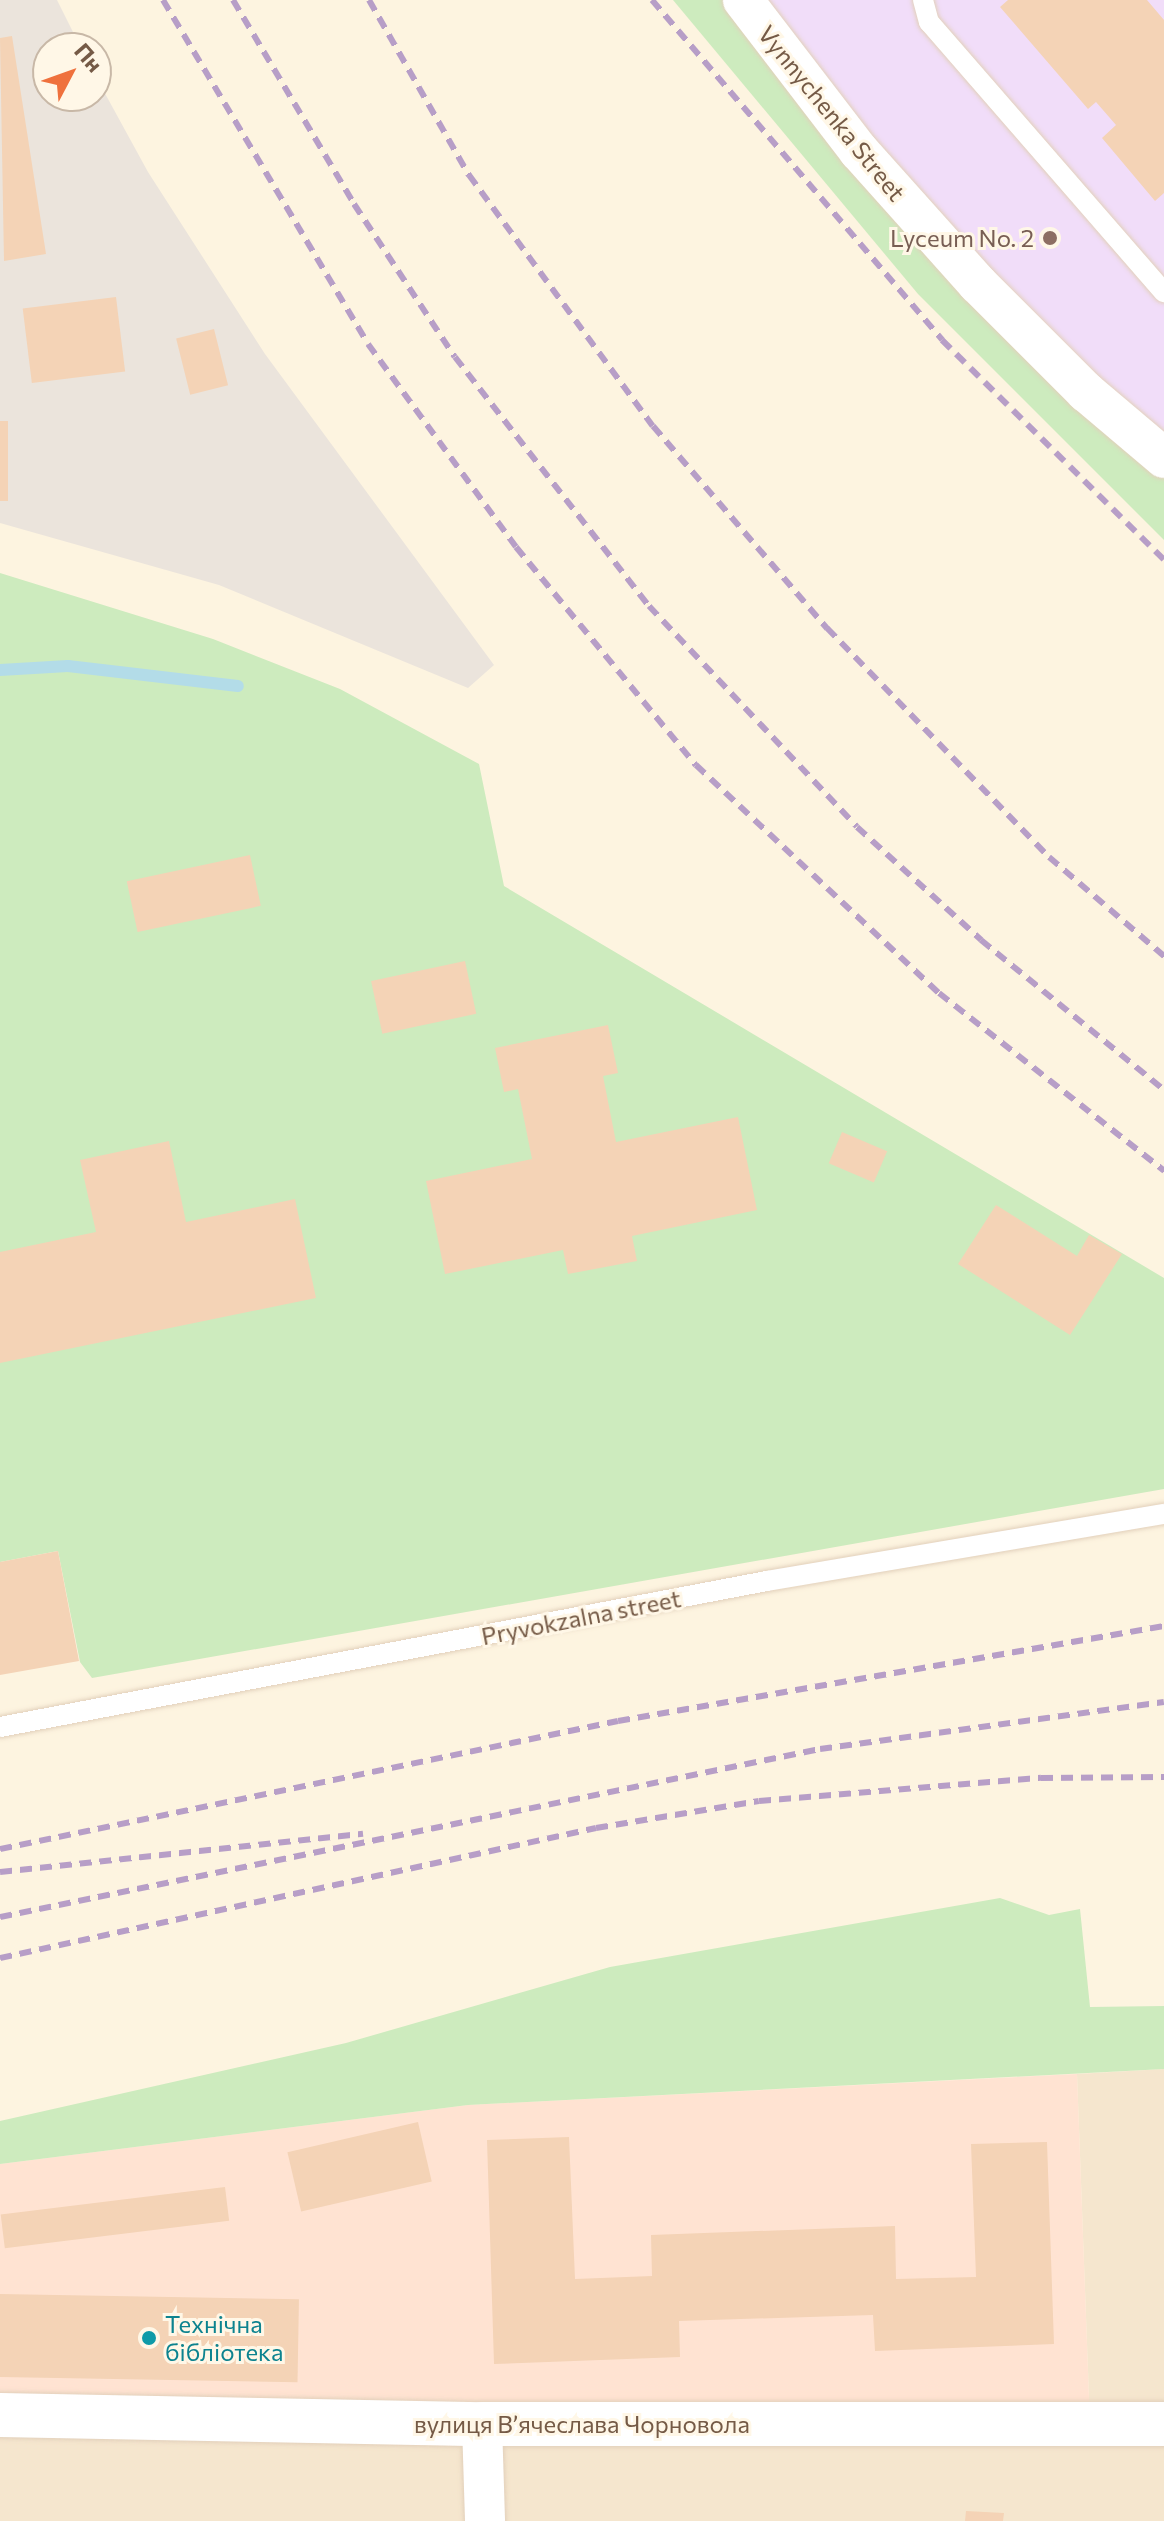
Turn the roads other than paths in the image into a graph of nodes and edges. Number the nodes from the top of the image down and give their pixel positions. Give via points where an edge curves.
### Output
1 (743, 0) edge
2 (923, 0) edge
3 (1164, 292) edge
4 (1164, 458) edge
5 (1164, 1514) edge
6 (0, 1727) edge
7 (0, 2415) edge
8 (482, 2424) junction
9 (1164, 2424) edge
10 (485, 2521) edge

1 - 4 street, Vynnychenka Street via 859,151 978,284 1086,392
2 - 3 lane via 929,22
5 - 6 lane, Pryvokzalna street via 767,1581
7 - 8 street, вулиця Вʼячеслава Чорновола
8 - 9 street, вулиця Вʼячеслава Чорновола
8 - 10 street

